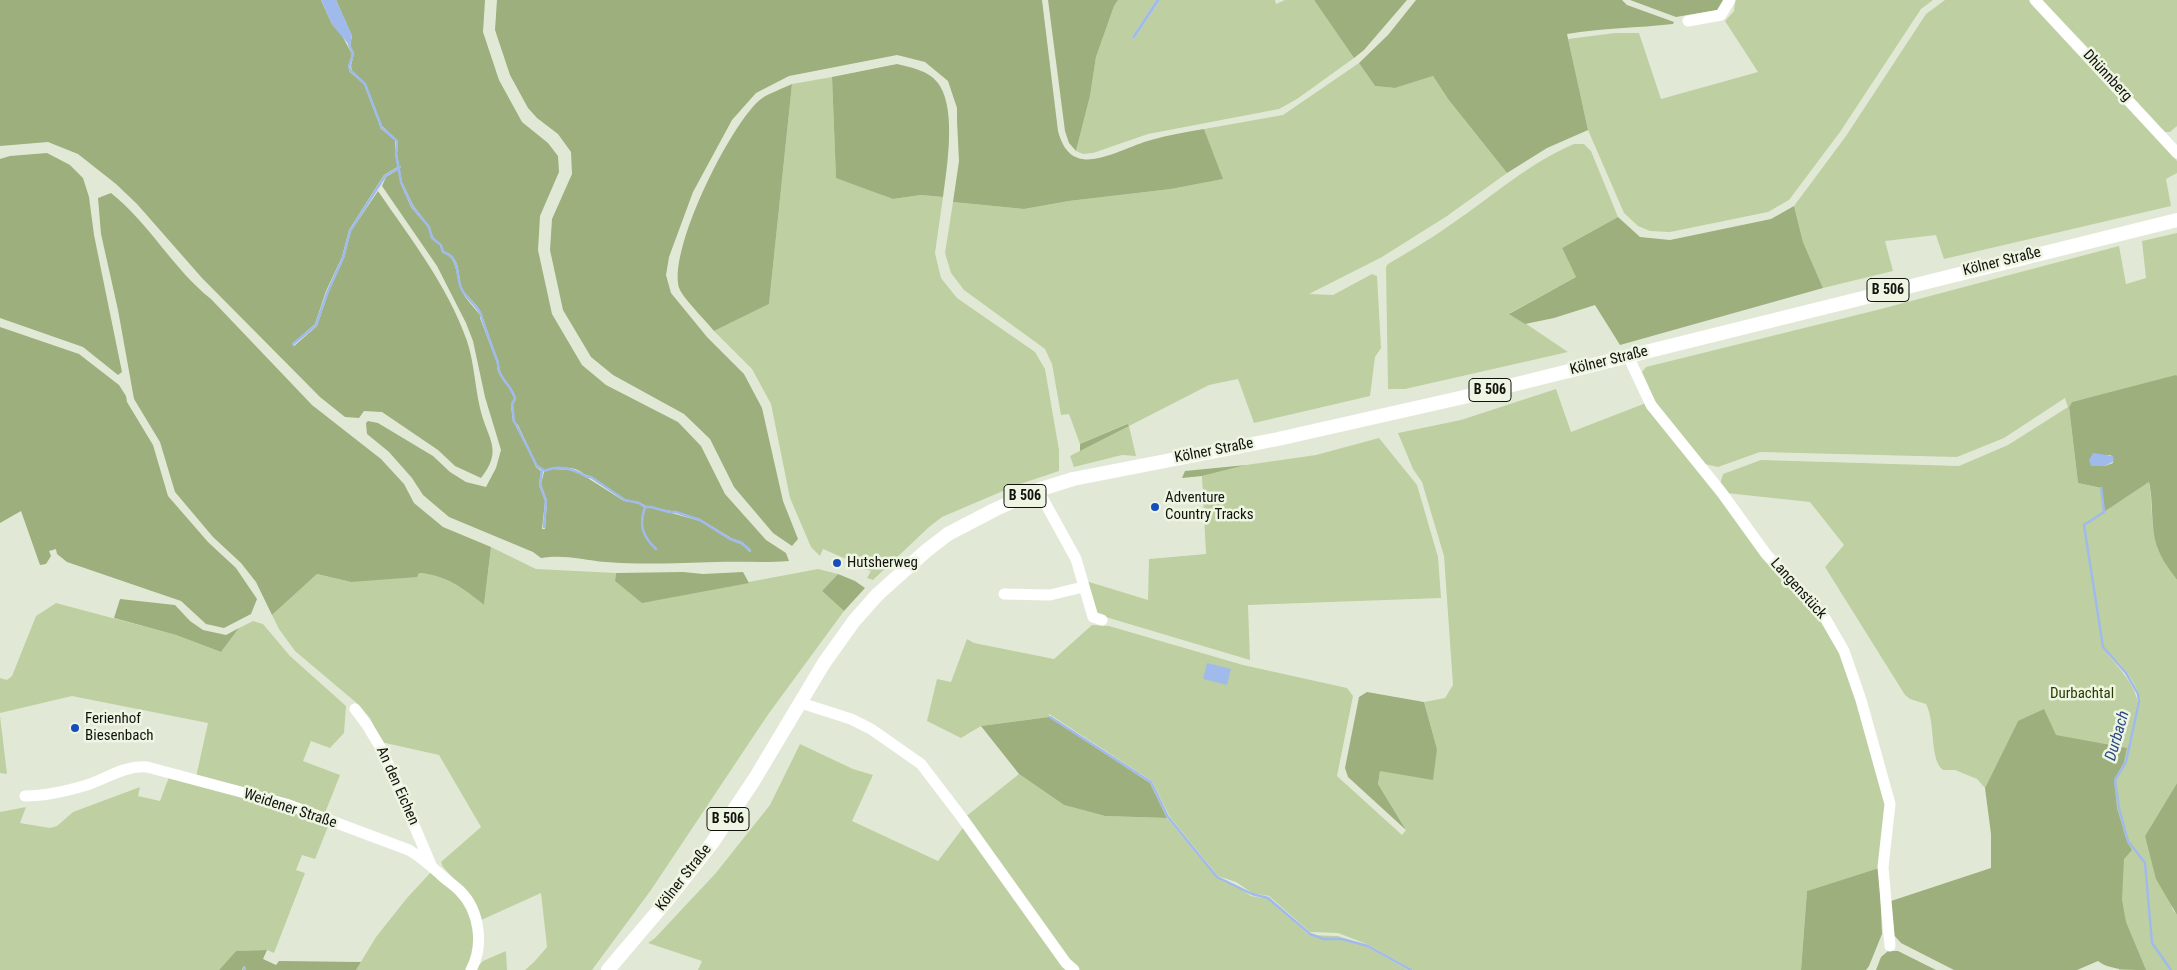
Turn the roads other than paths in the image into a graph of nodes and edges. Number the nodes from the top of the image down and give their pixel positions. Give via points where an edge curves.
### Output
1 (1730, 0) edge
2 (2035, 0) edge
3 (1688, 21) dead end
4 (2177, 154) edge
5 (2177, 220) edge
6 (1628, 356) junction
7 (1038, 490) junction
8 (1083, 587) junction
9 (1004, 594) dead end
10 (1102, 620) dead end
11 (801, 703) junction
12 (355, 709) dead end
13 (25, 796) dead end
14 (431, 866) junction
15 (1890, 946) dead end
16 (471, 970) edge
17 (608, 970) edge
18 (1074, 970) edge

1 - 3 street via 1721,15
2 - 4 street, Dhünnberg
5 - 6 main road, Kölner Straße / B 506
6 - 7 main road, Kölner Straße / B 506 via 1380,416 1081,477
6 - 15 street, Langenstück via 1651,405 1766,554 1825,618 1844,651 1890,804 1883,867
7 - 8 street via 1076,559
7 - 11 main road, Kölner Straße / B 506 via 948,534 905,568 841,639
8 - 9 street via 1050,595
8 - 10 street via 1093,617
11 - 17 main road, Kölner Straße / B 506 via 712,843
11 - 18 street via 851,719 879,733 921,764
12 - 14 street, An den Eichen via 382,750
13 - 14 street, Weidener Straße via 63,791 129,768 147,767 286,804 409,850
14 - 16 street, Weidener Straße via 461,892 475,916 478,939

